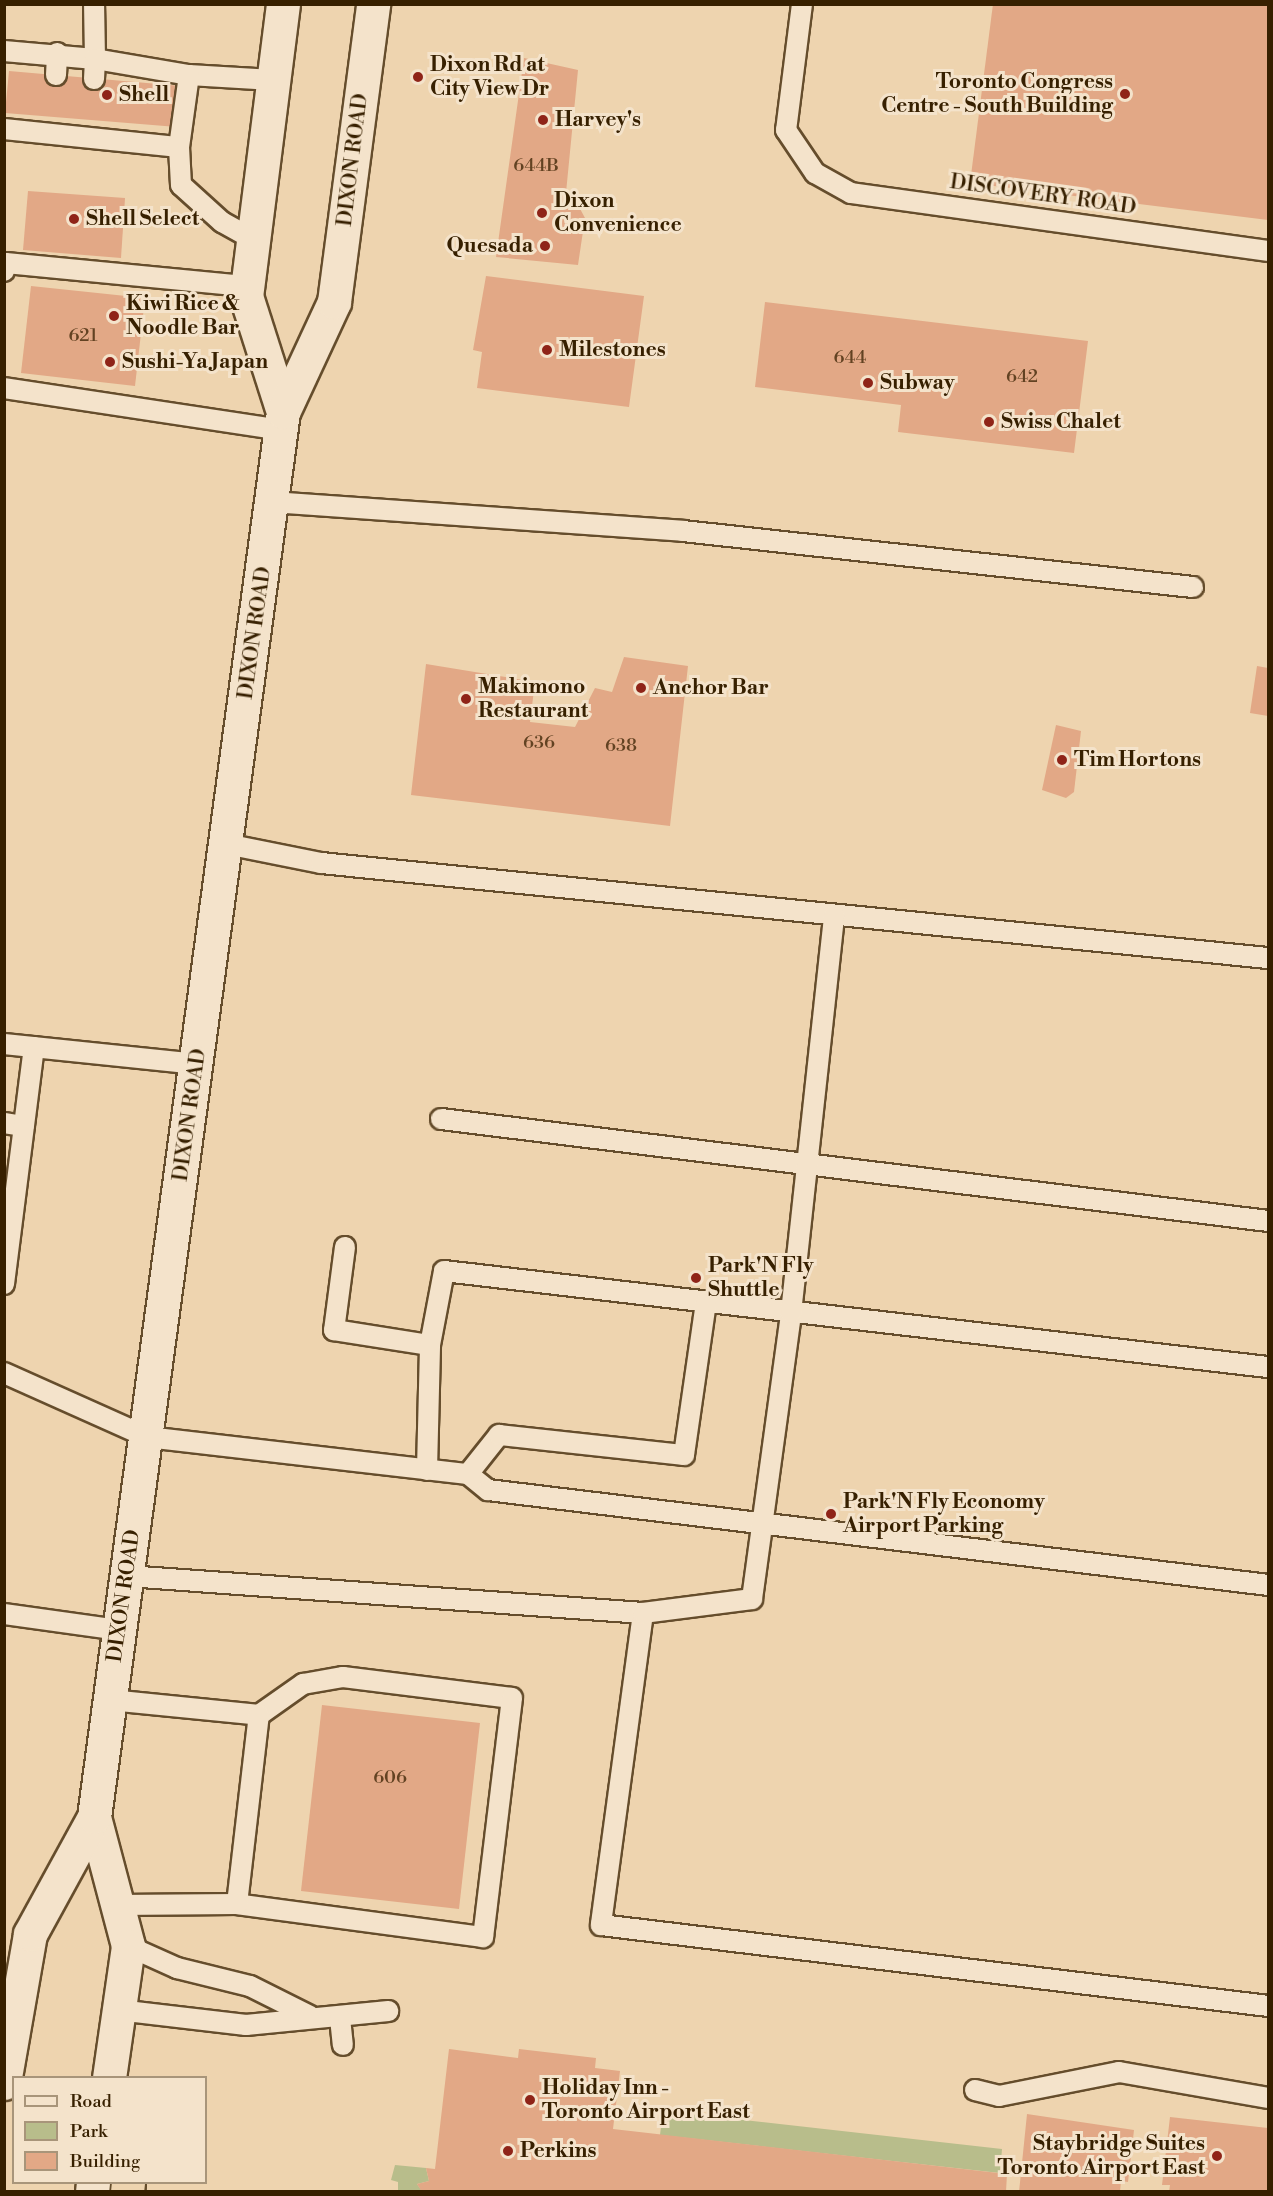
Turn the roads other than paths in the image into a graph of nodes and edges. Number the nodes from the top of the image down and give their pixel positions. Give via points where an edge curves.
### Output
1 (94, 4) edge
2 (283, 4) edge
3 (373, 4) edge
4 (802, 4) edge
5 (4, 51) edge
6 (57, 53) junction
7 (95, 59) junction
8 (56, 75) dead end
9 (189, 75) junction
10 (94, 79) dead end
11 (273, 80) junction
12 (4, 129) edge
13 (179, 147) junction
14 (253, 239) junction
15 (1269, 251) edge
16 (4, 271) edge
17 (247, 286) junction
18 (4, 388) edge
19 (282, 421) junction
20 (271, 502) junction
21 (1193, 587) dead end
22 (226, 844) junction
23 (834, 915) junction
24 (1269, 958) edge
25 (4, 1044) edge
26 (34, 1047) junction
27 (197, 1064) junction
28 (441, 1119) dead end
29 (4, 1123) edge
30 (24, 1125) junction
31 (808, 1164) junction
32 (11, 1182) edge
33 (1269, 1221) edge
34 (345, 1247) dead end
35 (7, 1249) edge
36 (4, 1284) edge
37 (706, 1303) junction
38 (791, 1313) junction
39 (430, 1345) junction
40 (1269, 1367) edge
41 (4, 1373) edge
42 (147, 1437) junction
43 (427, 1470) junction
44 (468, 1474) junction
45 (764, 1521) junction
46 (127, 1576) junction
47 (1269, 1585) edge
48 (644, 1613) junction
49 (4, 1614) edge
50 (119, 1630) junction
51 (110, 1700) junction
52 (259, 1715) junction
53 (94, 1817) junction
54 (237, 1904) junction
55 (117, 1905) junction
56 (128, 1946) junction
57 (1269, 2006) edge
58 (118, 2010) junction
59 (388, 2011) dead end
60 (310, 2016) junction
61 (340, 2018) junction
62 (343, 2045) dead end
63 (109, 2076) edge
64 (4, 2083) edge
65 (975, 2090) dead end
66 (1269, 2098) edge

1 - 7 lane
2 - 11 main road, DIXON ROAD
3 - 19 main road, DIXON ROAD via 334,302
4 - 15 lane, DISCOVERY ROAD via 786,130 815,173 851,193
5 - 6 lane
6 - 7 lane
6 - 8 lane
7 - 9 lane via 136,73
7 - 10 lane
9 - 11 lane
9 - 13 lane
11 - 14 main road, DIXON ROAD
12 - 13 lane via 51,125 131,133
13 - 14 lane via 181,185 222,222
14 - 17 main road, DIXON ROAD
16 - 17 lane via 6,263
17 - 19 main road, DIXON ROAD via 246,296
18 - 19 lane
19 - 20 main road, DIXON ROAD
20 - 21 lane via 683,531
20 - 22 main road, DIXON ROAD
22 - 23 lane via 321,863
22 - 27 main road, DIXON ROAD
23 - 24 lane
23 - 31 lane
25 - 26 lane
26 - 27 lane
26 - 30 lane
27 - 42 main road, DIXON ROAD
28 - 31 lane
29 - 30 lane
30 - 32 lane
31 - 33 lane
31 - 38 lane
32 - 35 lane
34 - 39 lane via 334,1330
35 - 36 lane
37 - 38 lane
37 - 39 lane via 444,1270
37 - 44 lane via 684,1455 499,1435
38 - 40 lane
38 - 45 lane
39 - 43 lane
41 - 42 lane
42 - 43 lane
42 - 46 main road, DIXON ROAD
43 - 44 lane
44 - 45 lane via 488,1490
45 - 47 lane
45 - 48 lane via 752,1599
46 - 48 lane
46 - 50 main road, DIXON ROAD
48 - 57 lane via 601,1925
49 - 50 lane
50 - 51 main road, DIXON ROAD
51 - 52 lane
51 - 53 main road, DIXON ROAD
52 - 54 lane
52 - 54 lane via 303,1684 343,1677 512,1698 483,1937
53 - 55 main road, DIXON ROAD
53 - 64 main road, DIXON ROAD via 30,1934
54 - 55 lane
55 - 56 main road, DIXON ROAD
56 - 58 main road, DIXON ROAD
56 - 60 lane via 177,1968 250,1986
58 - 60 lane via 246,2025
58 - 63 main road, DIXON ROAD
59 - 61 lane
60 - 61 lane
61 - 62 lane
65 - 66 lane via 999,2096 1119,2072

